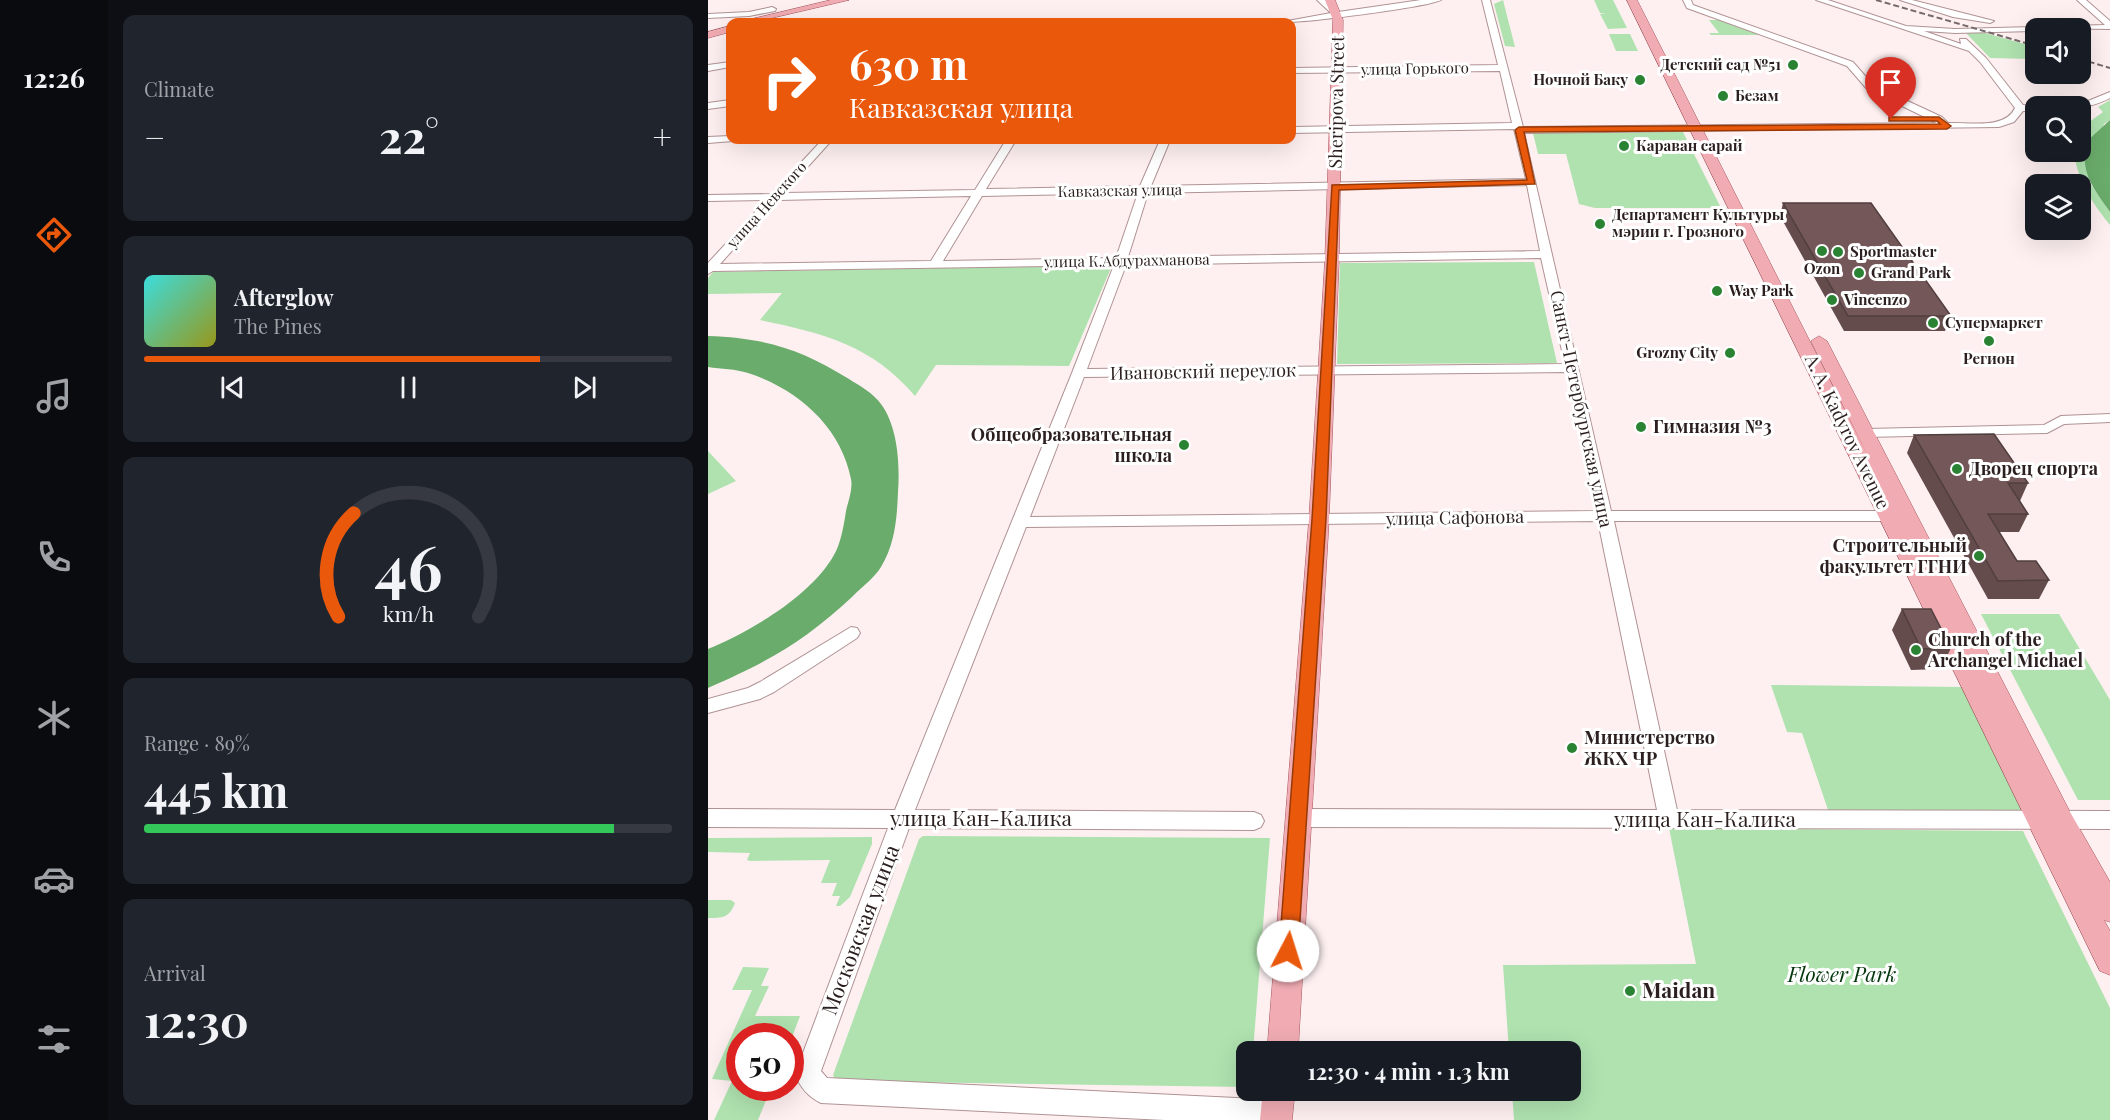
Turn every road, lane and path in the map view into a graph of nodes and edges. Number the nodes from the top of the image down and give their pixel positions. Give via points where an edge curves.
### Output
1 (844, 0) edge
2 (858, 0) edge
3 (1321, 0) edge
4 (1330, 0) edge
5 (1437, 0) edge
6 (1486, 0) edge
7 (1632, 0) edge
8 (1640, 0) edge
9 (1687, 0) edge
10 (1820, 0) edge
11 (1904, 0) edge
12 (2081, 0) edge
13 (1337, 15) junction
14 (708, 16) edge
15 (765, 18) edge
16 (775, 18) edge
17 (777, 18) edge
18 (1296, 21) edge
19 (2110, 26) edge
20 (1906, 27) junction
21 (2012, 28) junction
22 (726, 29) edge
23 (1954, 31) junction
24 (708, 33) edge
25 (1969, 49) junction
26 (726, 66) edge
27 (708, 68) edge
28 (1503, 68) junction
29 (1337, 70) junction
30 (1296, 71) edge
31 (2110, 95) edge
32 (726, 104) edge
33 (2091, 104) edge
34 (708, 106) edge
35 (2020, 108) junction
36 (2025, 108) edge
37 (1939, 119) junction
38 (1993, 122) junction
39 (1799, 123) junction
40 (1701, 124) junction
41 (1518, 126) junction
42 (1947, 126) junction
43 (1335, 129) junction
44 (1296, 130) edge
45 (726, 139) edge
46 (708, 140) edge
47 (823, 144) edge
48 (1009, 144) edge
49 (1163, 144) edge
50 (1532, 182) junction
51 (1335, 187) junction
52 (1144, 190) junction
53 (980, 193) junction
54 (774, 197) junction
55 (708, 198) edge
56 (1547, 255) junction
57 (1332, 259) junction
58 (1121, 261) junction
59 (934, 264) junction
60 (709, 269) edge
61 (1573, 368) junction
62 (1332, 371) junction
63 (1079, 373) junction
64 (2110, 418) edge
65 (1866, 433) junction
66 (1604, 516) junction
67 (1888, 516) junction
68 (1319, 519) junction
69 (1022, 522) junction
70 (851, 633) dead end
71 (708, 706) edge
72 (708, 818) edge
73 (903, 818) junction
74 (1299, 818) junction
75 (1669, 819) junction
76 (2049, 820) junction
77 (2110, 820) edge
78 (1254, 821) dead end
79 (2110, 909) edge
80 (2110, 961) edge
81 (1283, 1041) edge
82 (1277, 1108) edge

1 - 16 main road
2 - 17 main road
3 - 13 street
4 - 13 main road
5 - 13 street
6 - 28 street, Санкт-Петербургская улица
7 - 40 main road, A. A. Kadyrov Avenue
8 - 40 main road, A. A. Kadyrov Avenue
9 - 37 street via 1690,6 1850,64 1870,87
10 - 20 street
11 - 21 street
12 - 19 street
13 - 18 street
13 - 29 main road, Sheripova Street
14 - 15 street via 749,14 774,7
19 - 21 street
20 - 23 street
20 - 25 street
21 - 23 street
22 - 24 main road
23 - 25 street
25 - 35 street via 1983,60
26 - 27 street
28 - 29 street, улица Горького
28 - 41 street, Санкт-Петербургская улица
29 - 30 street, улица Горького
29 - 43 main road, Sheripova Street
31 - 33 street
32 - 34 street
35 - 36 street
35 - 38 street via 2015,118 2003,124
37 - 38 street
37 - 39 street
37 - 42 street
38 - 42 street
39 - 40 street
39 - 42 street
40 - 41 street
40 - 65 main road, A. A. Kadyrov Avenue
40 - 67 main road, A. A. Kadyrov Avenue
41 - 43 street
41 - 50 street, Санкт-Петербургская улица
43 - 44 street
43 - 51 main road, Sheripova Street
45 - 46 street
47 - 54 street, улица Невского
48 - 53 street
49 - 52 street, Московская улица
50 - 51 street, Кавказская улица
50 - 56 street, Санкт-Петербургская улица
51 - 52 street, Кавказская улица
51 - 57 main road, Sheripova Street
52 - 53 street, Кавказская улица
52 - 58 street, Московская улица
53 - 54 street, Кавказская улица
53 - 59 street
54 - 55 street, Кавказская улица
54 - 60 street, улица Невского
56 - 57 street, улица К.Абдурахманова
56 - 61 street, Санкт-Петербургская улица
57 - 58 street, улица К.Абдурахманова
57 - 62 main road, Sheripova Street
58 - 59 street, улица К.Абдурахманова
58 - 63 street, Московская улица
59 - 60 street, улица К.Абдурахманова
61 - 62 street, Ивановский переулок
61 - 66 street, Санкт-Петербургская улица
62 - 63 street, Ивановский переулок
62 - 68 main road, Sheripova Street
63 - 69 street, Московская улица
64 - 65 street via 2061,420 2047,429
65 - 76 main road, A. A. Kadyrov Avenue
66 - 67 street, улица Сафонова
66 - 68 street, улица Сафонова
66 - 75 street, Санкт-Петербургская улица
67 - 76 main road, A. A. Kadyrov Avenue
68 - 69 street, улица Сафонова
68 - 74 main road, Sheripova Street
69 - 73 street, Московская улица
70 - 71 street via 760,691
72 - 73 street, улица Кан-Калика
73 - 78 street, улица Кан-Калика
73 - 82 street, Московская улица via 807,1074 821,1090
74 - 75 street, улица Кан-Калика
74 - 81 main road, Sheripova Street
75 - 76 street, улица Кан-Калика
76 - 77 street, улица Кан-Калика
76 - 79 main road, A. A. Kadyrov Avenue
76 - 80 main road, A. A. Kadyrov Avenue

